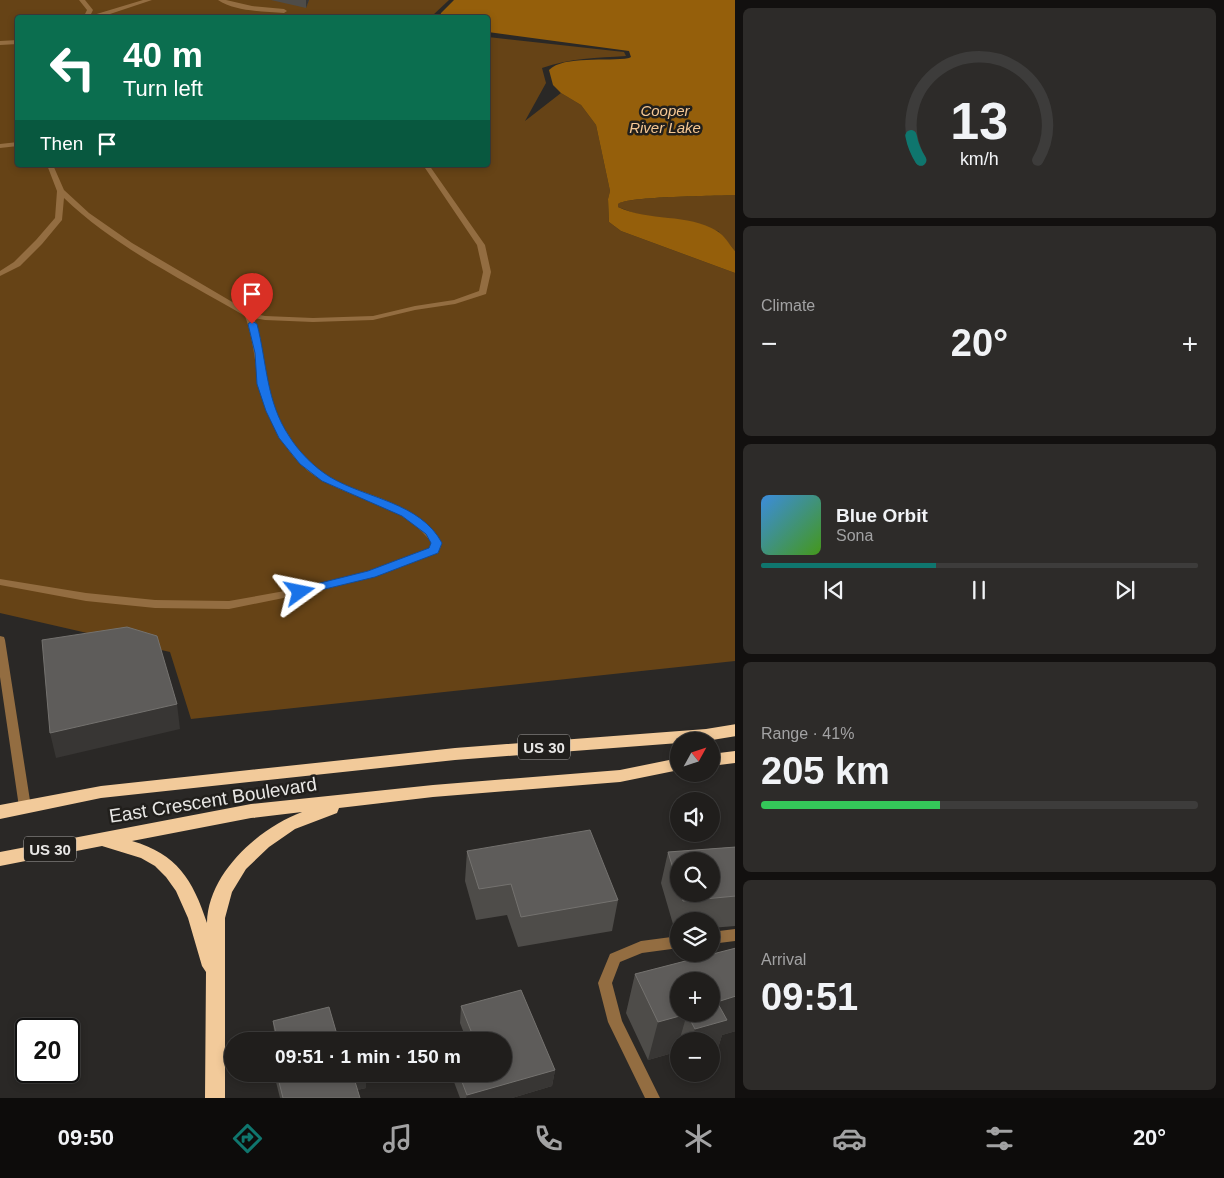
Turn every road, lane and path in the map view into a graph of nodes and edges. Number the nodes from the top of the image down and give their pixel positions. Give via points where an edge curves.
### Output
1 (82, 0) edge
2 (149, 0) edge
3 (221, 0) edge
4 (284, 11) dead end
5 (88, 15) edge
6 (100, 15) edge
7 (15, 42) edge
8 (0, 43) edge
9 (15, 144) edge
10 (0, 146) edge
11 (51, 167) edge
12 (427, 167) edge
13 (61, 191) junction
14 (0, 274) edge
15 (249, 315) junction
16 (0, 582) edge
17 (0, 640) edge
18 (735, 730) edge
19 (735, 757) edge
20 (720, 759) edge
21 (670, 766) edge
22 (348, 801) junction
23 (26, 807) junction
24 (0, 812) edge
25 (100, 839) junction
26 (0, 859) edge
27 (735, 935) edge
28 (720, 937) edge
29 (670, 943) edge
30 (215, 981) junction
31 (215, 1098) edge
32 (653, 1098) edge

1 - 5 lane via 90,10
2 - 6 lane
3 - 4 lane via 247,8
7 - 8 lane
9 - 10 lane
11 - 13 lane
12 - 15 lane via 480,245 487,272 482,292 455,302 373,318 312,320
13 - 14 lane via 59,218 17,264
13 - 15 lane via 86,215 129,245
15 - 16 lane via 260,353 262,384 284,438 326,479 406,514 431,532 437,543 434,551 362,577 229,605 155,604 86,597
17 - 23 lane
18 - 23 highway, East Crescent Boulevard / US 30 via 706,735 465,753 102,792
19 - 20 highway
21 - 22 highway, East Crescent Boulevard / US 30 via 620,776
22 - 25 highway, East Crescent Boulevard / US 30 via 251,811
22 - 30 highway via 289,824 240,864 224,890 216,918
23 - 24 highway, East Crescent Boulevard / US 30
25 - 26 highway, East Crescent Boulevard / US 30
25 - 30 highway via 148,853 165,864 196,912
27 - 28 lane
29 - 32 lane via 641,947 615,958 606,983 615,1022
30 - 31 highway

